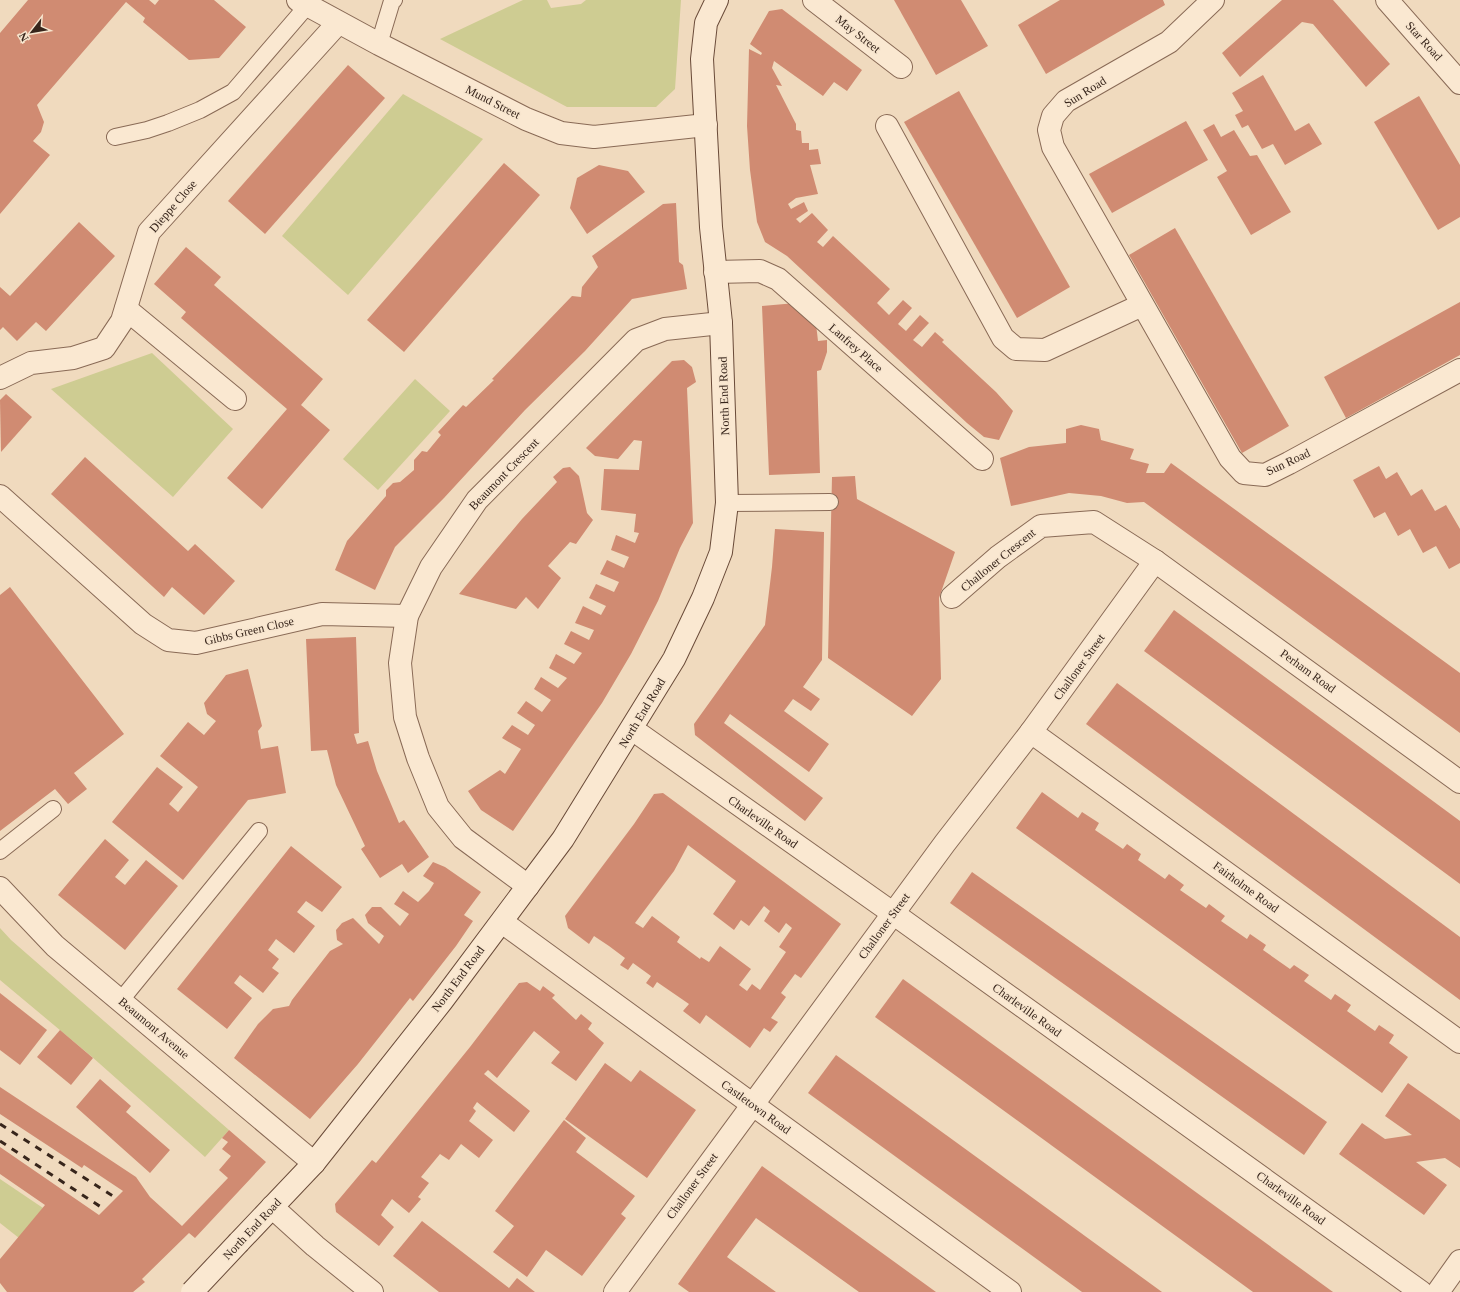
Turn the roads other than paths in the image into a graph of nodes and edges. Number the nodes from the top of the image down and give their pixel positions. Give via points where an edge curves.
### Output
1 (394, 0) edge
2 (716, 0) edge
3 (814, 0) edge
4 (1213, 0) edge
5 (1387, 0) edge
6 (302, 3) edge
7 (338, 23) junction
8 (379, 44) junction
9 (901, 67) dead end
10 (1460, 83) edge
11 (706, 125) junction
12 (887, 126) dead end
13 (115, 137) dead end
14 (715, 272) junction
15 (1142, 305) junction
16 (126, 309) junction
17 (721, 323) junction
18 (1460, 370) edge
19 (0, 378) edge
20 (235, 399) dead end
21 (982, 459) dead end
22 (0, 496) edge
23 (830, 502) dead end
24 (727, 503) junction
25 (1155, 561) junction
26 (952, 597) dead end
27 (407, 616) junction
28 (632, 730) junction
29 (1032, 732) junction
30 (1460, 782) edge
31 (53, 810) dead end
32 (259, 831) dead end
33 (0, 851) edge
34 (528, 886) junction
35 (0, 888) edge
36 (894, 914) junction
37 (502, 922) junction
38 (120, 1000) junction
39 (1460, 1042) edge
40 (752, 1104) junction
41 (314, 1163) junction
42 (272, 1207) junction
43 (1460, 1261) edge
44 (192, 1292) edge
45 (372, 1292) edge
46 (615, 1292) edge
47 (1010, 1292) edge
48 (1421, 1292) edge
49 (1438, 1292) edge

1 - 8 lane
2 - 11 street, North End Road via 706,23 702,59
3 - 9 street, May Street
4 - 15 street, Sun Road via 1169,42 1066,101 1053,116 1049,130 1053,148
5 - 10 street, Star Road
6 - 7 street, Mund Street
6 - 13 lane via 233,92 200,110 168,123
7 - 8 street, Mund Street
7 - 16 street, Dieppe Close via 149,232
8 - 11 street, Mund Street via 526,119 560,133 594,138
11 - 14 street, North End Road
12 - 15 street via 1003,338 1016,349 1045,350
14 - 17 street, North End Road
14 - 21 street, Lanfrey Place via 760,271 778,279
15 - 18 street, Sun Road via 1230,458 1244,473 1265,475 1289,464
16 - 19 street, Dieppe Close via 122,321 104,348 74,358 31,364
16 - 20 street
17 - 24 street, North End Road
17 - 27 street, Beaumont Crescent via 665,329 636,340 477,500 430,566
22 - 27 street, Gibbs Green Close via 143,624 168,640 196,643 322,614
23 - 24 lane
24 - 28 street, North End Road via 721,552 703,598 674,659
25 - 26 street, Challoner Crescent via 1094,522 1041,526 998,557
25 - 29 street, Challoner Street
25 - 30 street, Perham Road
27 - 34 street, Beaumont Crescent via 400,663 405,716 418,758 438,807 463,838
28 - 34 street, North End Road via 563,839
28 - 36 street, Charleville Road
29 - 36 street, Challoner Street via 945,843
29 - 39 street, Fairholme Road
31 - 33 lane
32 - 38 lane
34 - 37 street, North End Road
35 - 38 street, Beaumont Avenue via 55,946
36 - 40 street, Challoner Street
36 - 48 street, Charleville Road
37 - 40 street, Castletown Road
37 - 41 street, North End Road
38 - 41 street, Beaumont Avenue
40 - 46 street, Challoner Street
40 - 47 street, Castletown Road
41 - 42 street, North End Road
42 - 44 street, North End Road, bridge
42 - 45 street
43 - 49 street

